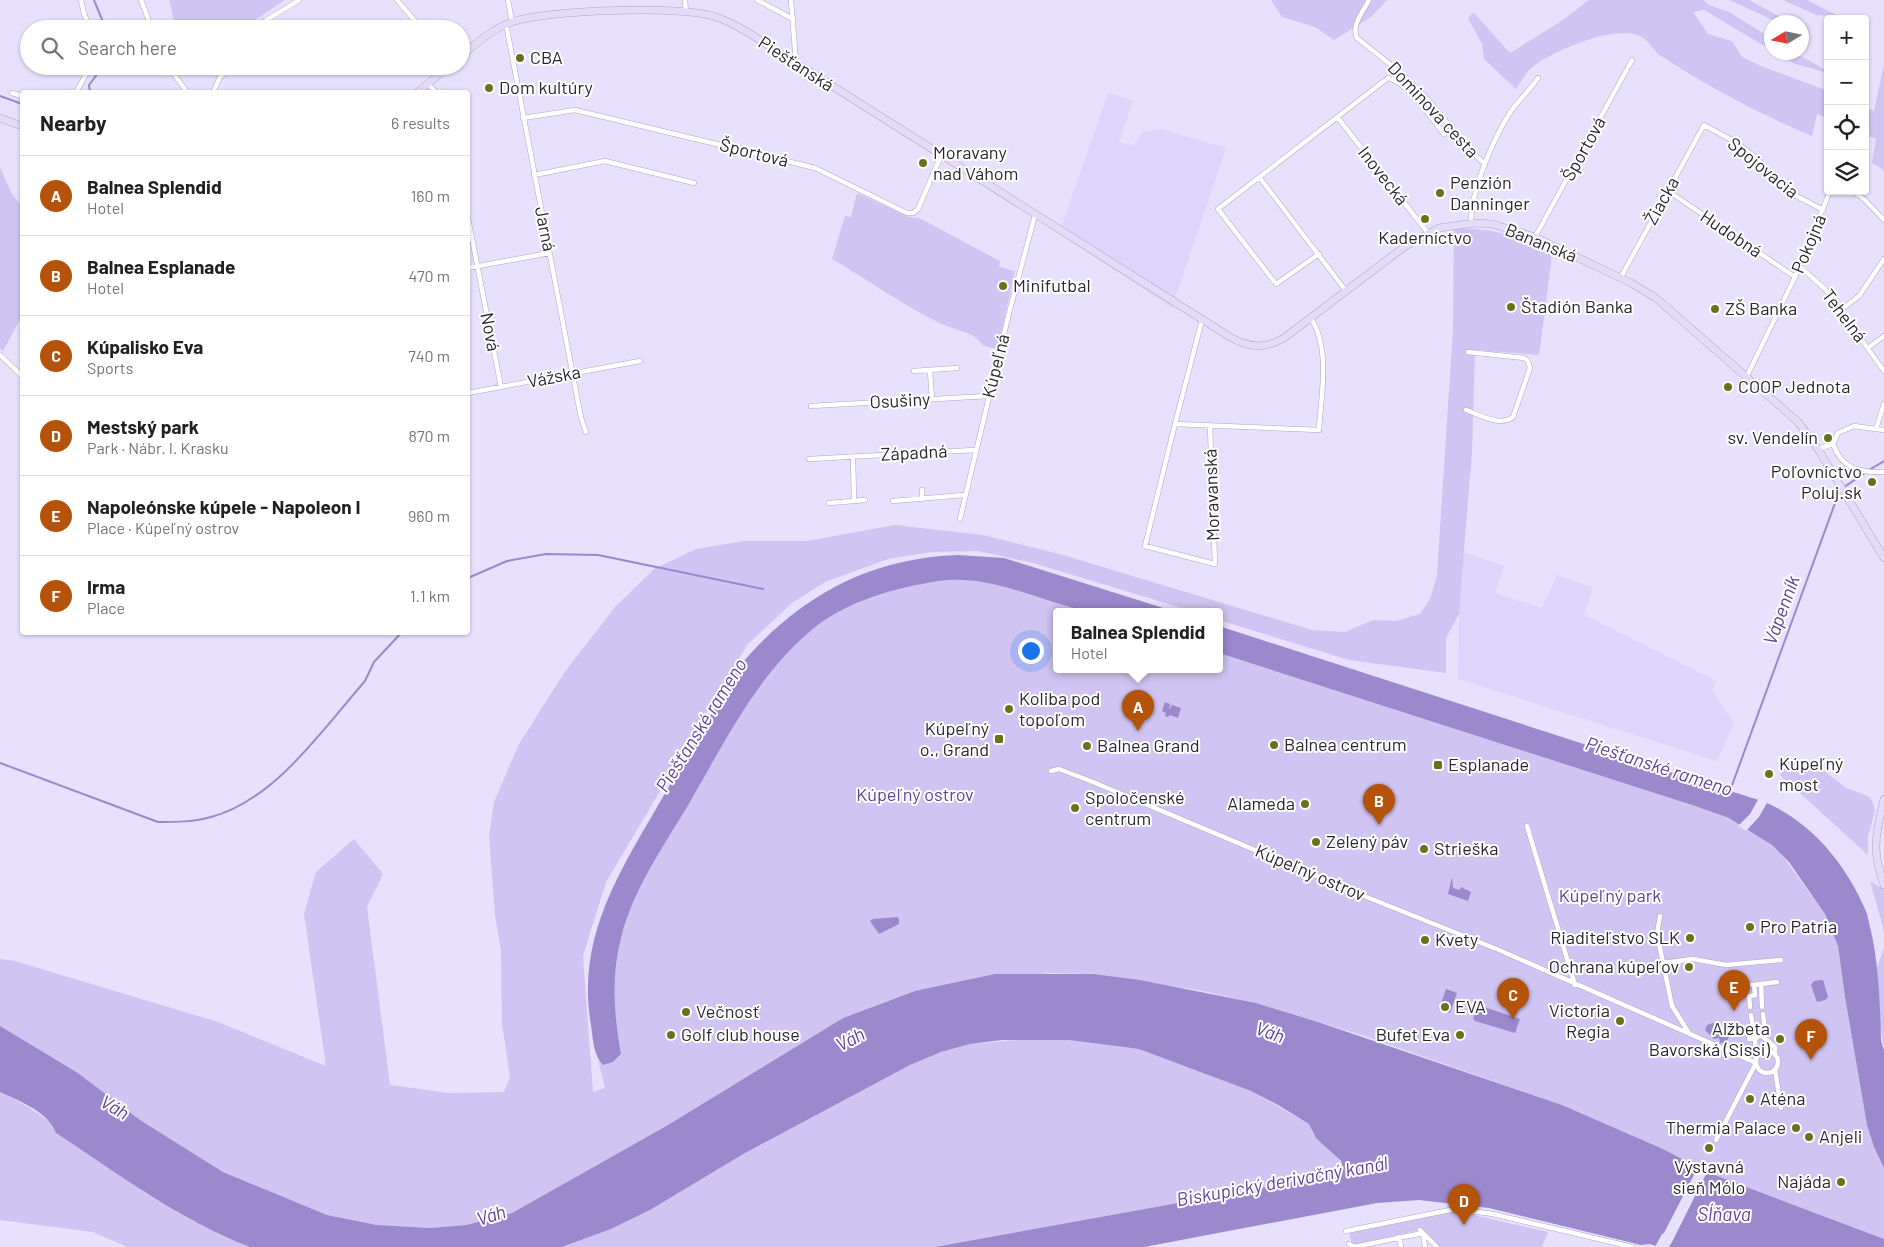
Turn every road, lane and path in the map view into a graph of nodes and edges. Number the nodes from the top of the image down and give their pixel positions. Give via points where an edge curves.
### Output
1 (81, 0) edge
2 (141, 0) edge
3 (299, 0) edge
4 (397, 0) edge
5 (508, 0) edge
6 (684, 0) edge
7 (757, 0) edge
8 (791, 0) edge
9 (1368, 0) edge
10 (686, 12) junction
11 (793, 19) junction
12 (88, 20) edge
13 (149, 20) edge
14 (265, 20) edge
15 (414, 20) edge
16 (509, 23) junction
17 (470, 49) edge
18 (1632, 60) dead end
19 (796, 63) junction
20 (86, 75) edge
21 (175, 75) edge
22 (223, 75) edge
23 (438, 75) edge
24 (1538, 78) dead end
25 (428, 84) junction
26 (77, 90) edge
27 (186, 90) edge
28 (214, 90) edge
29 (420, 90) edge
30 (434, 90) edge
31 (12, 92) dead end
32 (20, 95) edge
33 (0, 118) edge
34 (523, 118) junction
35 (1338, 118) junction
36 (20, 125) edge
37 (1704, 126) joint
38 (1444, 134) dead end
39 (941, 156) junction
40 (1485, 164) junction
41 (534, 175) junction
42 (1260, 178) junction
43 (694, 183) dead end
44 (1668, 191) junction
45 (1829, 195) edge
46 (1858, 195) edge
47 (1823, 210) junction
48 (1035, 214) junction
49 (1884, 220) edge
50 (1470, 223) junction
51 (470, 229) edge
52 (1428, 233) junction
53 (1535, 237) junction
54 (549, 253) junction
55 (1319, 254) junction
56 (1101, 256) joint
57 (1884, 259) edge
58 (1799, 266) junction
59 (477, 267) junction
60 (470, 268) edge
61 (1795, 277) junction
62 (1621, 278) junction
63 (1346, 291) junction
64 (1841, 310) junction
65 (1311, 318) junction
66 (1202, 320) junction
67 (1884, 336) edge
68 (1868, 348) junction
69 (1468, 352) dead end
70 (0, 355) edge
71 (640, 361) dead end
72 (957, 368) dead end
73 (914, 371) dead end
74 (930, 371) junction
75 (1884, 371) edge
76 (573, 373) junction
77 (20, 374) edge
78 (1747, 376) junction
79 (501, 387) junction
80 (470, 393) edge
81 (988, 396) junction
82 (932, 399) junction
83 (1884, 404) edge
84 (811, 406) dead end
85 (1466, 410) dead end
86 (1175, 424) junction
87 (1210, 426) junction
88 (1876, 429) junction
89 (1884, 430) edge
90 (586, 432) dead end
91 (1833, 444) junction
92 (1818, 449) junction
93 (975, 450) junction
94 (853, 457) junction
95 (809, 459) dead end
96 (1884, 472) edge
97 (922, 490) dead end
98 (964, 496) junction
99 (922, 499) junction
100 (865, 500) dead end
101 (854, 501) junction
102 (893, 501) dead end
103 (830, 502) dead end
104 (960, 519) dead end
105 (1884, 558) edge
106 (1051, 771) dead end
107 (1884, 799) edge
108 (1527, 826) dead end
109 (1884, 885) edge
110 (1660, 916) dead end
111 (1781, 960) dead end
112 (1663, 963) junction
113 (1777, 982) dead end
114 (1731, 984) dead end
115 (1747, 984) junction
116 (1761, 984) junction
117 (1575, 985) junction
118 (1754, 985) junction
119 (1762, 994) junction
120 (1755, 995) junction
121 (1749, 996) junction
122 (1750, 1007) dead end
123 (1762, 1007) dead end
124 (1763, 1014) dead end
125 (1751, 1015) dead end
126 (1753, 1028) junction
127 (1765, 1032) junction
128 (1689, 1033) junction
129 (1755, 1039) junction
130 (1749, 1040) dead end
131 (1777, 1050) junction
132 (1756, 1063) junction
133 (1775, 1070) junction
134 (1781, 1108) dead end
135 (1717, 1138) dead end
136 (1346, 1230) dead end
137 (1422, 1232) junction
138 (1399, 1237) junction
139 (1347, 1245) edge
140 (1374, 1245) edge
141 (1354, 1247) edge
142 (1401, 1247) edge
143 (1425, 1247) edge
144 (1437, 1247) edge
145 (1632, 1247) edge

1 - 12 street
2 - 13 street
3 - 14 street
4 - 15 street
5 - 16 street
6 - 10 street
7 - 11 street
8 - 11 street
9 - 40 street, Dominova cesta via 1355,26 1357,38 1399,70
10 - 16 main road, Piešťanská via 551,14
10 - 19 main road, Piešťanská via 715,17 733,25
11 - 19 street
16 - 17 main road, Piešťanská
16 - 34 street, Jarná
18 - 53 street, Športová
19 - 39 main road, Piešťanská
20 - 26 street
21 - 27 street
22 - 28 street
23 - 25 main road
24 - 40 street, Dominova cesta via 1512,111
25 - 29 main road
25 - 30 street
31 - 32 street
33 - 36 main road
34 - 39 street, Športová via 575,110 771,157 815,168 907,213 918,209
34 - 41 street, Jarná
35 - 38 street via 1388,78 1396,80
35 - 42 street
35 - 52 street, Inovecká
37 - 44 street, Žiacka
37 - 47 street, Spojovacia via 1737,143 1790,193
39 - 48 main road, Piešťanská
40 - 50 street via 1473,200
41 - 43 street via 605,161
41 - 54 street, Jarná
42 - 55 street
42 - 55 street via 1218,209 1272,282 1280,283
44 - 61 street, Hudobná
44 - 62 street, Žiacka
45 - 47 street, Pokojná
46 - 49 street
47 - 58 street, Pokojná
48 - 56 main road, Piešťanská
48 - 81 street, Kúpeľná
50 - 52 main road, Bananská
50 - 53 main road, Bananská via 1501,226
51 - 59 street, Nová
52 - 63 main road, Bananská
53 - 62 main road, Bananská
54 - 59 street
54 - 76 street, Jarná
55 - 63 street
56 - 66 main road, Bananská
57 - 64 street via 1859,296
58 - 61 street, Pokojná
58 - 64 street, Tehelná via 1825,289
59 - 60 street
59 - 79 street, Nová
61 - 78 street, Pokojná
62 - 78 main road, Bananská via 1663,303
63 - 65 main road, Bananská
64 - 68 street, Tehelná
65 - 66 main road, Bananská via 1278,342 1255,347 1237,341
65 - 87 street, Moravanská via 1321,341 1323,361 1319,430
66 - 86 street
67 - 68 street
68 - 75 street, Tehelná
69 - 85 street via 1524,358 1530,368 1513,417 1508,421 1501,422
70 - 77 street
71 - 76 street, Vážska
72 - 74 street, Osušiny
73 - 74 street, Osušiny
74 - 82 street
76 - 79 street, Vážska
76 - 90 street, Jarná
78 - 92 main road, Bananská via 1804,428
79 - 80 street, Vážska
81 - 82 street, Osušiny
81 - 93 street, Kúpeľná
82 - 84 street, Osušiny
83 - 88 street
86 - 87 street, Moravanská
86 - 87 street, Moravanská via 1145,546 1214,564
88 - 89 street
88 - 91 street via 1854,426 1844,429
91 - 92 street
91 - 96 street via 1837,454 1860,472
92 - 105 main road, Bananská
93 - 94 street, Západná
93 - 98 street, Kúpeľná
94 - 95 street, Západná
94 - 101 street
97 - 99 street, Západná
98 - 99 street
98 - 104 street, Kúpeľná
99 - 102 street
100 - 101 street
101 - 103 street
106 - 117 street, Kúpeľný ostrov via 1059,769 1094,782 1499,950
107 - 109 main road via 1875,848 1876,863
108 - 117 street
110 - 112 street via 1657,934
111 - 112 street via 1726,965 1693,959
112 - 128 street via 1672,1006
113 - 116 street
114 - 115 street
115 - 118 street
115 - 121 street
116 - 118 street
116 - 119 street
117 - 128 street, Kúpeľný ostrov
118 - 120 street
119 - 120 street
119 - 123 street
120 - 121 street
121 - 122 street
124 - 127 street
125 - 126 street
126 - 127 street
126 - 129 street
127 - 129 street
127 - 131 street
128 - 132 street, Kúpeľný ostrov
129 - 130 street
129 - 132 street
131 - 132 street via 1763,1052 1757,1056
131 - 133 street
132 - 133 street via 1761,1072
132 - 135 street
133 - 134 street
136 - 145 street via 1464,1210
137 - 138 street
137 - 143 street
137 - 144 street
138 - 140 street
138 - 142 street
139 - 141 street
140 - 141 street

